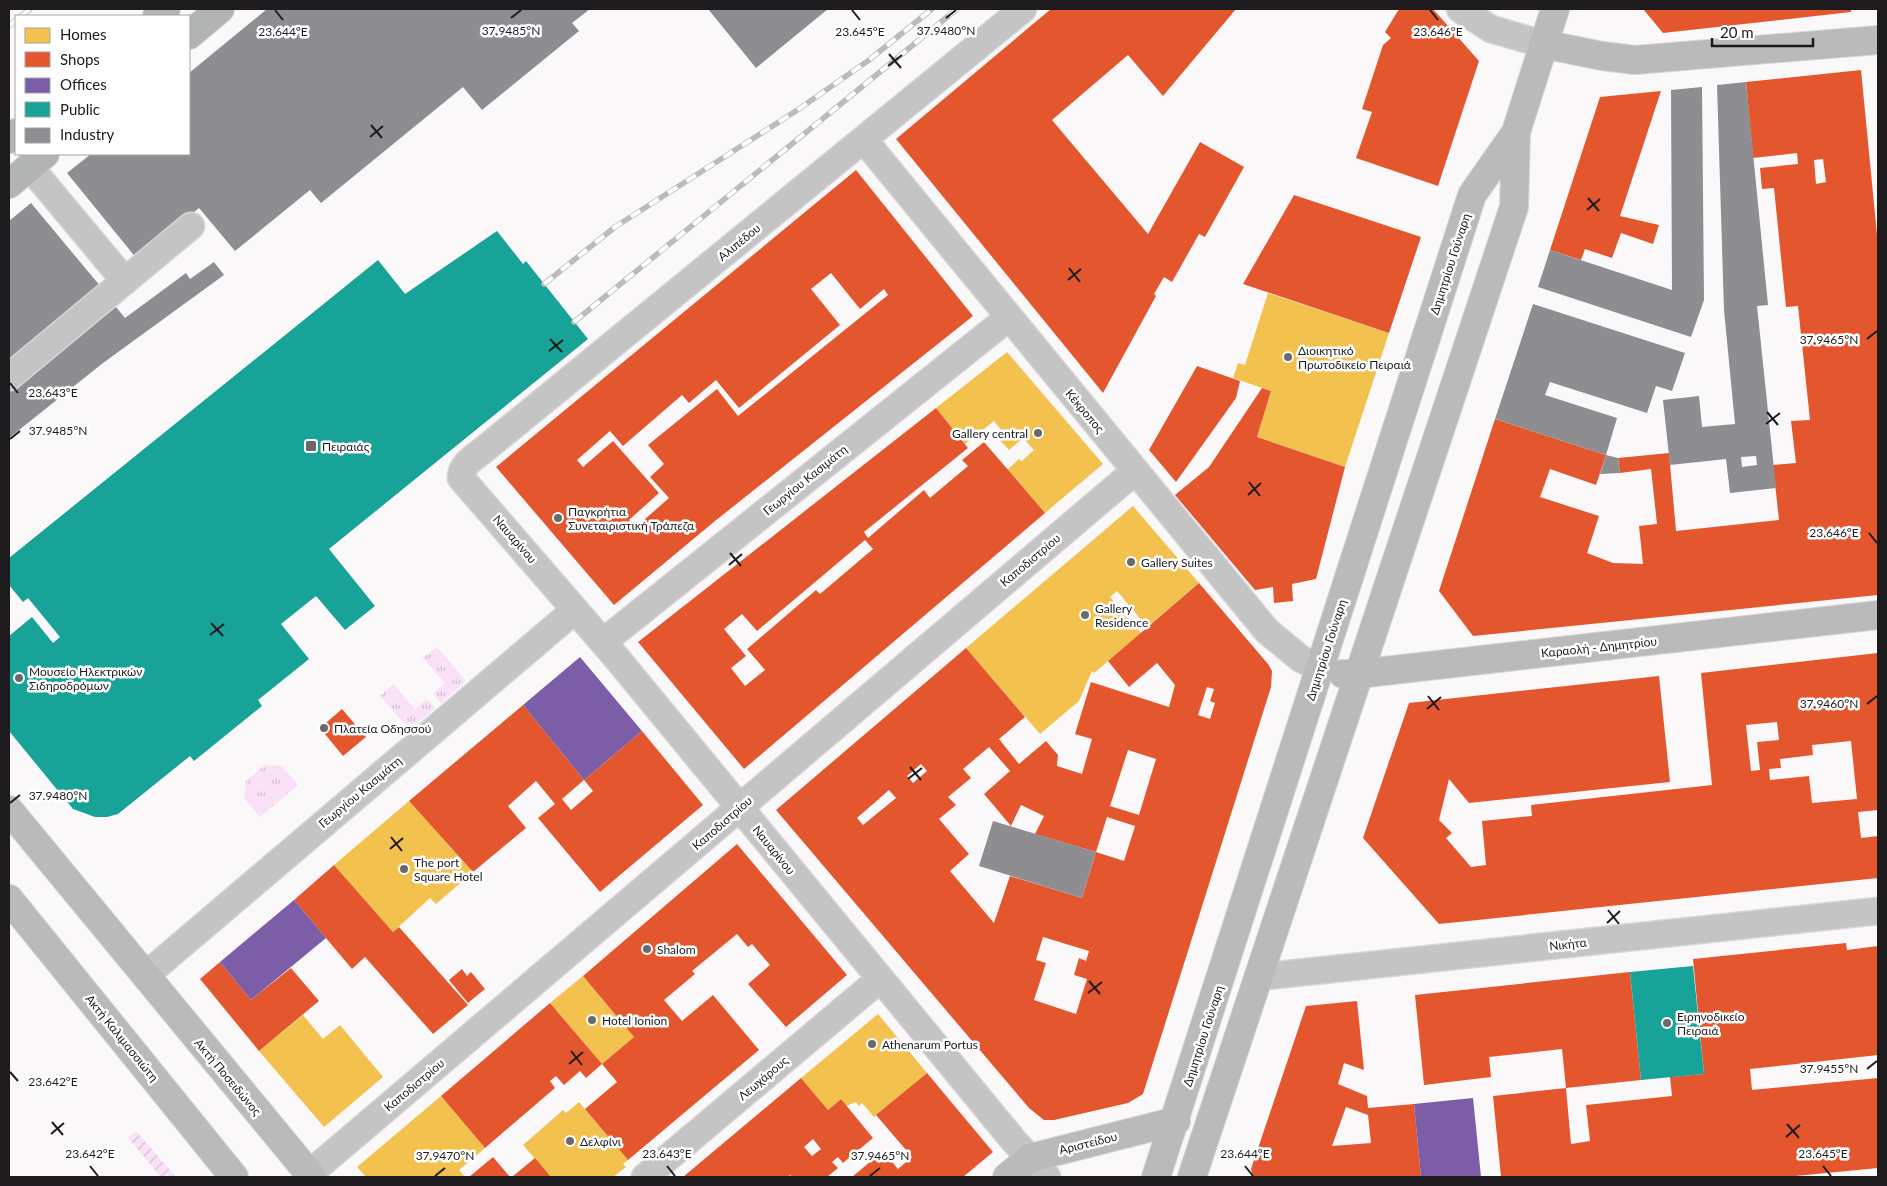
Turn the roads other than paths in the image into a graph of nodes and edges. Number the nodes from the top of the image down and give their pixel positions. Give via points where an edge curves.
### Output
1 (220, 9) edge
2 (1023, 9) edge
3 (1460, 9) edge
4 (1555, 9) edge
5 (190, 34) edge
6 (1878, 40) edge
7 (1543, 44) junction
8 (1516, 132) junction
9 (864, 140) junction
10 (37, 160) edge
11 (9, 184) edge
12 (191, 226) dead end
13 (125, 281) junction
14 (1008, 318) junction
15 (9, 377) edge
16 (1135, 471) junction
17 (462, 478) joint
18 (575, 610) junction
19 (1878, 615) edge
20 (602, 642) junction
21 (1320, 668) junction
22 (1358, 674) junction
23 (740, 808) junction
24 (9, 810) edge
25 (9, 899) edge
26 (1878, 911) edge
27 (146, 975) junction
28 (1258, 978) junction
29 (880, 979) junction
30 (1176, 1121) junction
31 (1039, 1168) edge
32 (311, 1176) edge
33 (234, 1177) edge
34 (645, 1177) edge
35 (1007, 1177) edge
36 (1156, 1177) edge
37 (1192, 1177) edge

1 - 5 main road
2 - 9 street, Αλιπέδου
3 - 7 street via 1491,29
4 - 7 main road, Δημητρίου Γούναρη
6 - 7 main road via 1635,60
7 - 8 main road, Δημητρίου Γούναρη
8 - 21 main road, Δημητρίου Γούναρη via 1472,195
8 - 22 main road, Δημητρίου Γούναρη via 1514,207
9 - 14 street, Κέκροπος
9 - 17 street, Αλιπέδου via 464,466
10 - 11 main road
10 - 13 street
12 - 13 street
13 - 15 street
14 - 16 street, Κέκροπος
14 - 20 street, Γεωργίου Κασιμάτη
16 - 21 street, Κέκροπος via 1267,632 1301,659
16 - 23 street, Καποδιστρίου
17 - 18 street, Ναυαρίνου
18 - 20 street, Ναυαρίνου
18 - 27 street, Γεωργίου Κασιμάτη
19 - 22 main road, Καραολή - Δημητρίου
20 - 23 street, Ναυαρίνου
21 - 22 main road, Καραολή - Δημητρίου via 1337,674
21 - 30 main road, Δημητρίου Γούναρη
22 - 28 main road, Δημητρίου Γούναρη
23 - 29 street, Ναυαρίνου
23 - 32 street, Καποδιστρίου
24 - 27 main road
25 - 33 main road, Ακτή Καλιμασσιώτη
26 - 28 street, Νικήτα
27 - 32 main road, Ακτή Ποσειδώνος
28 - 37 main road, Δημητρίου Γούναρη
29 - 31 street, Ναυαρίνου
29 - 34 street, Λεωχάρους
30 - 31 main road, Αριστείδου
30 - 36 main road, Δημητρίου Γούναρη
31 - 35 main road, Αριστείδου

